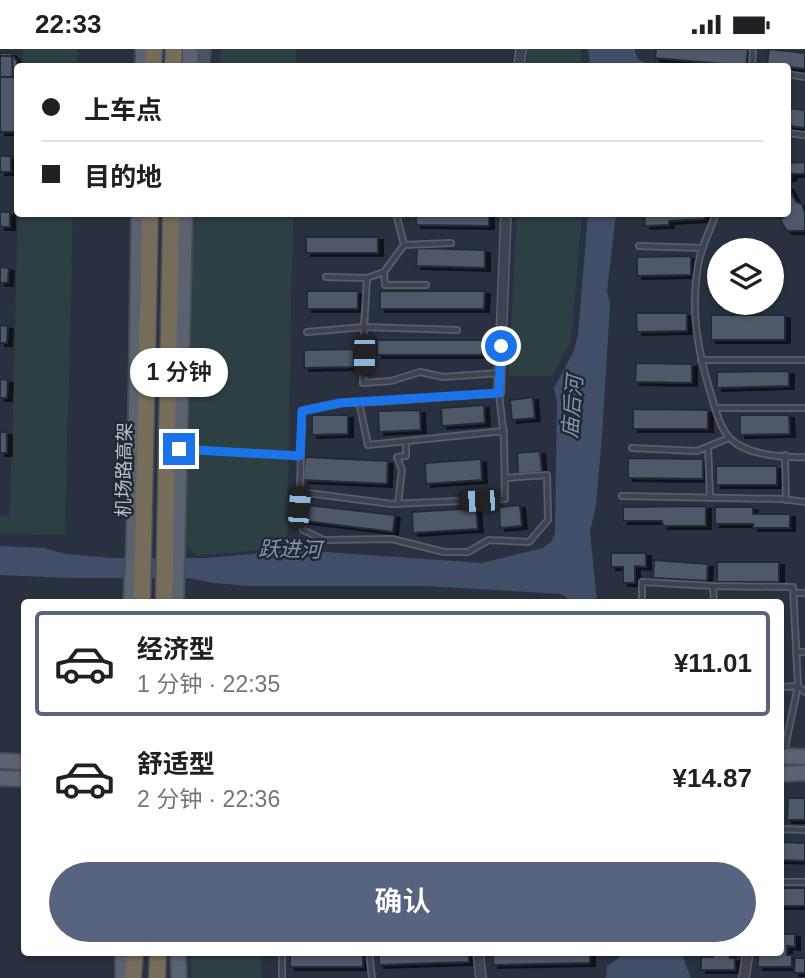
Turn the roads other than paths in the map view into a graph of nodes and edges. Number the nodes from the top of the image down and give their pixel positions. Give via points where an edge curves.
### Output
1 (139, 217) edge
2 (150, 217) edge
3 (171, 217) edge
4 (186, 217) edge
5 (397, 217) edge
6 (506, 217) edge
7 (715, 217) edge
8 (451, 243) dead end
9 (404, 245) junction
10 (639, 246) dead end
11 (703, 248) junction
12 (384, 272) junction
13 (326, 277) dead end
14 (367, 278) junction
15 (426, 285) dead end
16 (364, 327) junction
17 (457, 330) dead end
18 (307, 332) dead end
19 (701, 360) junction
20 (805, 360) edge
21 (500, 373) junction
22 (499, 393) junction
23 (359, 403) junction
24 (715, 408) junction
25 (805, 408) edge
26 (503, 431) junction
27 (729, 438) junction
28 (406, 441) junction
29 (708, 447) junction
30 (632, 448) dead end
31 (179, 449) junction
32 (300, 456) junction
33 (785, 456) junction
34 (805, 457) edge
35 (506, 478) junction
36 (300, 492) junction
37 (622, 496) dead end
38 (710, 498) junction
39 (786, 500) junction
40 (805, 502) edge
41 (398, 504) junction
42 (713, 586) junction
43 (793, 593) junction
44 (805, 593) edge
45 (131, 599) edge
46 (142, 599) edge
47 (164, 599) edge
48 (176, 599) edge
49 (642, 599) edge
50 (714, 599) edge
51 (796, 652) junction
52 (805, 652) edge
53 (784, 687) edge
54 (798, 687) junction
55 (805, 692) edge
56 (784, 748) edge
57 (784, 757) edge
58 (805, 757) edge
59 (0, 761) edge
60 (21, 762) edge
61 (805, 773) edge
62 (784, 774) edge
63 (0, 778) edge
64 (21, 779) edge
65 (784, 829) edge
66 (805, 830) edge
67 (784, 881) edge
68 (805, 882) edge
69 (123, 956) edge
70 (135, 956) edge
71 (158, 956) edge
72 (178, 956) edge
73 (282, 956) edge
74 (369, 956) edge
75 (478, 956) edge
76 (747, 956) edge
77 (122, 978) edge
78 (134, 978) edge
79 (157, 978) edge
80 (179, 978) edge
81 (282, 978) edge
82 (372, 978) edge
83 (481, 978) edge
84 (744, 978) edge

1 - 45 main road
2 - 46 highway, 机场路高架
3 - 47 highway
4 - 31 main road
5 - 9 lane
6 - 21 street
7 - 11 lane
8 - 9 lane
9 - 12 lane
10 - 11 lane
11 - 19 lane via 694,306
12 - 14 lane
12 - 15 lane via 385,285
13 - 14 lane
14 - 16 lane
16 - 17 lane
16 - 18 lane
16 - 21 lane via 363,383 420,372 443,377
19 - 20 lane
19 - 24 lane
21 - 22 street
22 - 23 lane
22 - 26 lane
23 - 28 lane via 368,445
23 - 32 lane via 302,411
24 - 25 lane
24 - 27 lane
26 - 28 lane
26 - 35 lane
27 - 29 lane
27 - 33 lane via 747,449
28 - 41 lane via 406,456 397,457 402,470
29 - 30 lane via 697,451
29 - 38 lane
31 - 32 lane
31 - 48 main road
32 - 36 lane
33 - 34 lane
33 - 39 lane
35 - 36 lane via 547,475 548,520 528,542 489,540 468,552 444,552 392,539 324,540 303,530
35 - 41 lane via 505,499
36 - 41 lane
37 - 38 lane
38 - 39 lane
39 - 40 lane
42 - 43 lane via 793,587
42 - 49 lane via 642,583
42 - 50 lane
43 - 44 lane
43 - 51 lane
51 - 52 lane
51 - 54 lane
53 - 54 lane
54 - 55 lane
54 - 56 lane
57 - 58 main road
59 - 60 main road
61 - 62 main road
63 - 64 main road
65 - 66 lane
67 - 68 lane
69 - 77 main road
70 - 78 highway
71 - 79 highway
72 - 80 main road
73 - 81 lane
74 - 82 lane
75 - 83 street
76 - 84 street

